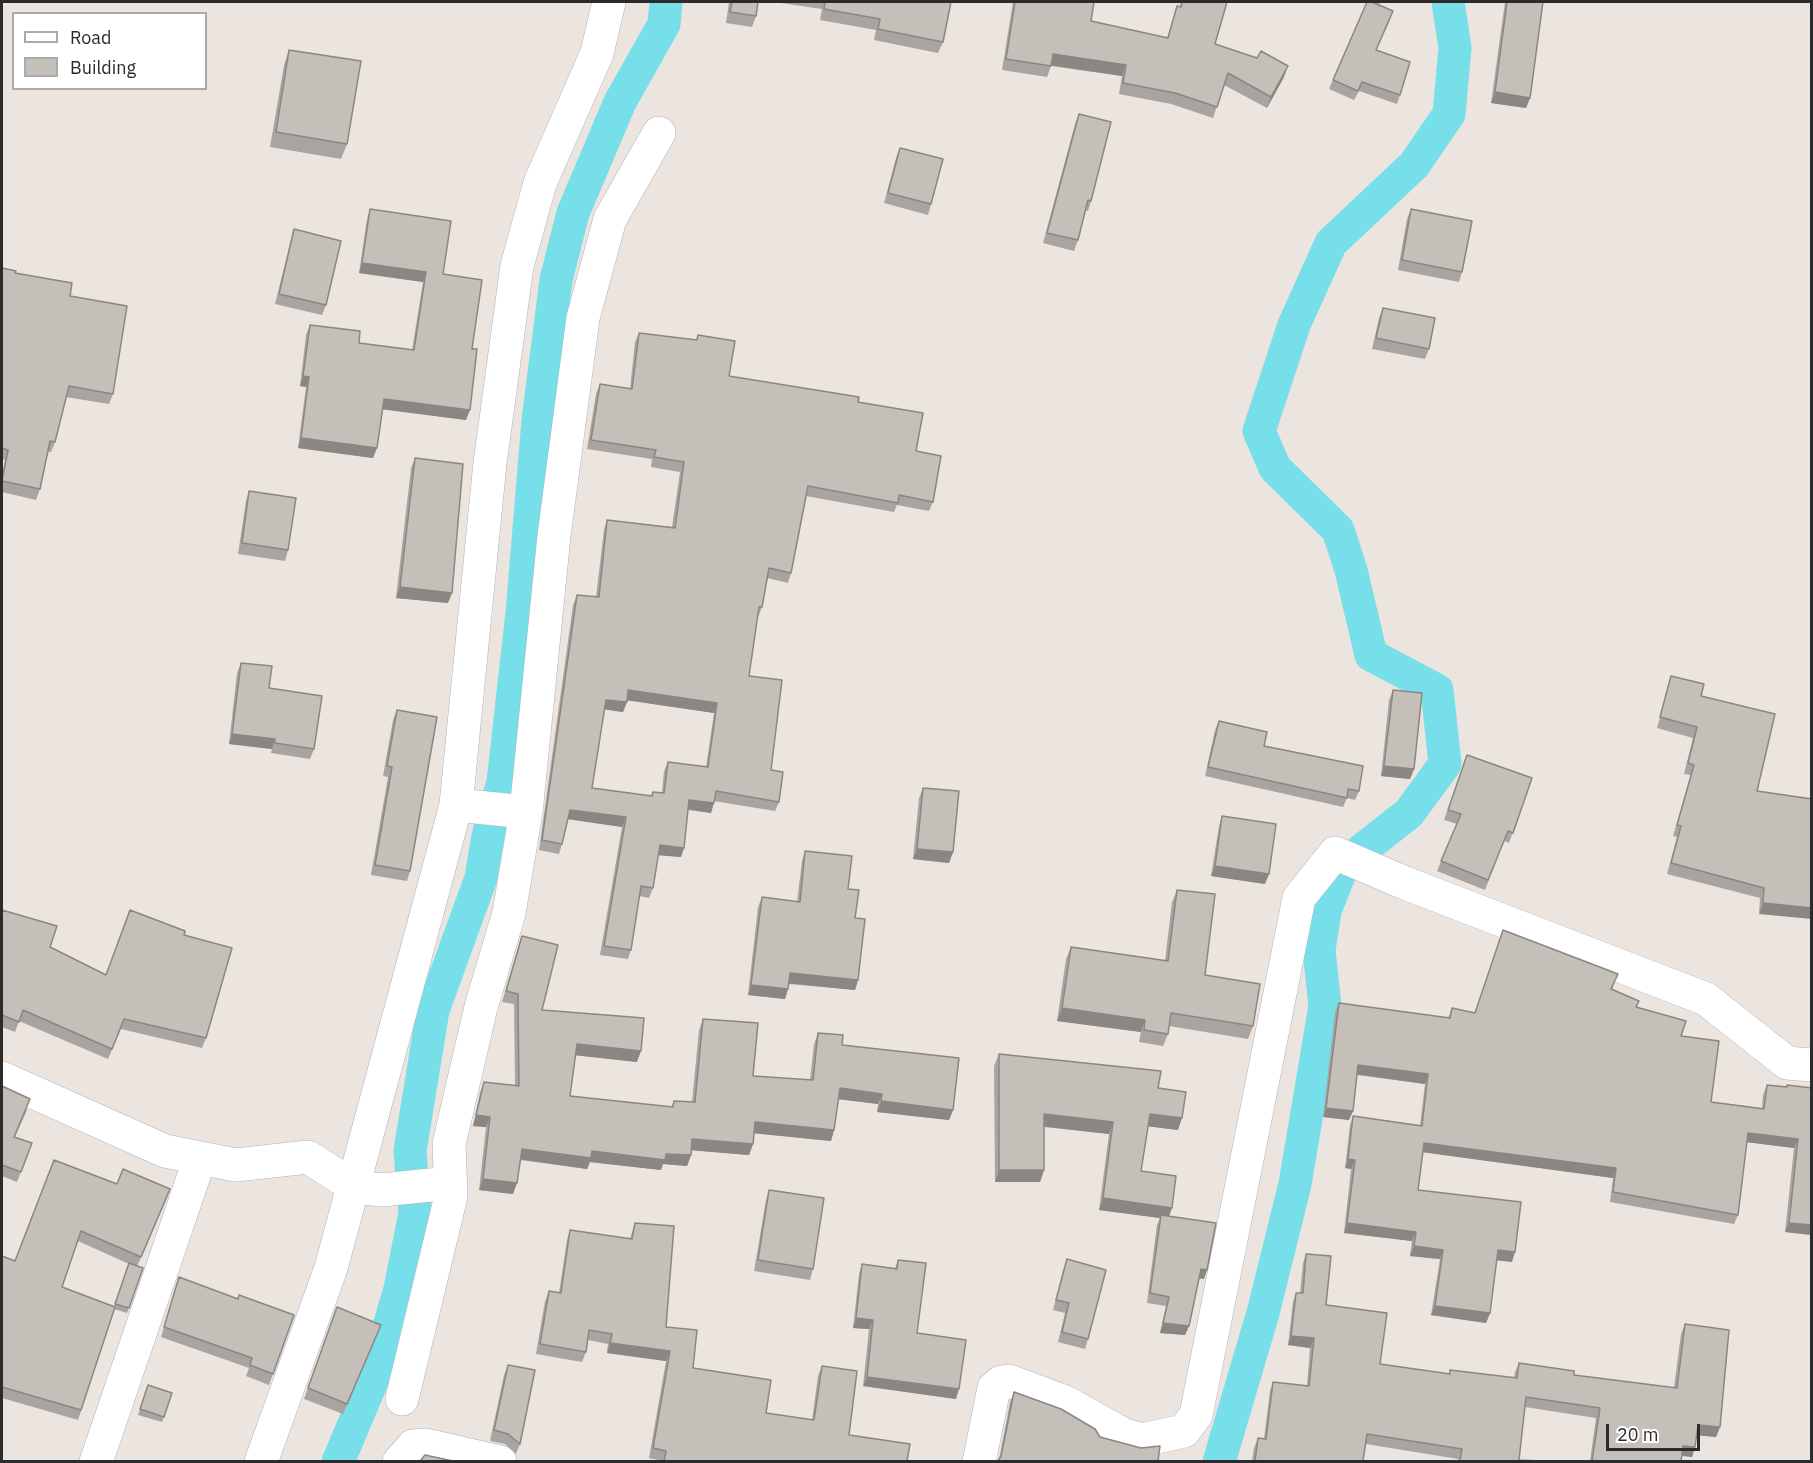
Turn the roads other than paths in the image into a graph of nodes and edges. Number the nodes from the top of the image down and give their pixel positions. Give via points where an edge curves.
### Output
1 (609, 2) edge
2 (659, 133) dead end
3 (470, 807) junction
4 (526, 813) junction
5 (1812, 1065) edge
6 (2, 1078) edge
7 (200, 1158) junction
8 (442, 1184) junction
9 (369, 1189) junction
10 (402, 1399) dead end
11 (96, 1461) edge
12 (261, 1461) edge
13 (399, 1461) edge
14 (500, 1461) edge
15 (980, 1461) edge

1 - 3 street via 597,53 540,183 517,266 490,463
2 - 4 street via 610,219 583,318 554,536
3 - 4 street
3 - 9 street
4 - 8 street via 508,913 482,1007
5 - 15 street via 1787,1063 1706,999 1335,853 1299,898 1196,1415 1184,1431 1142,1440 1122,1434 1065,1402 1010,1381 1001,1382 994,1388
6 - 7 street via 165,1152
7 - 9 street via 236,1165 308,1157
7 - 11 street
8 - 9 street
8 - 10 street via 451,1196
9 - 12 street via 332,1268
13 - 14 street via 413,1446 426,1445

